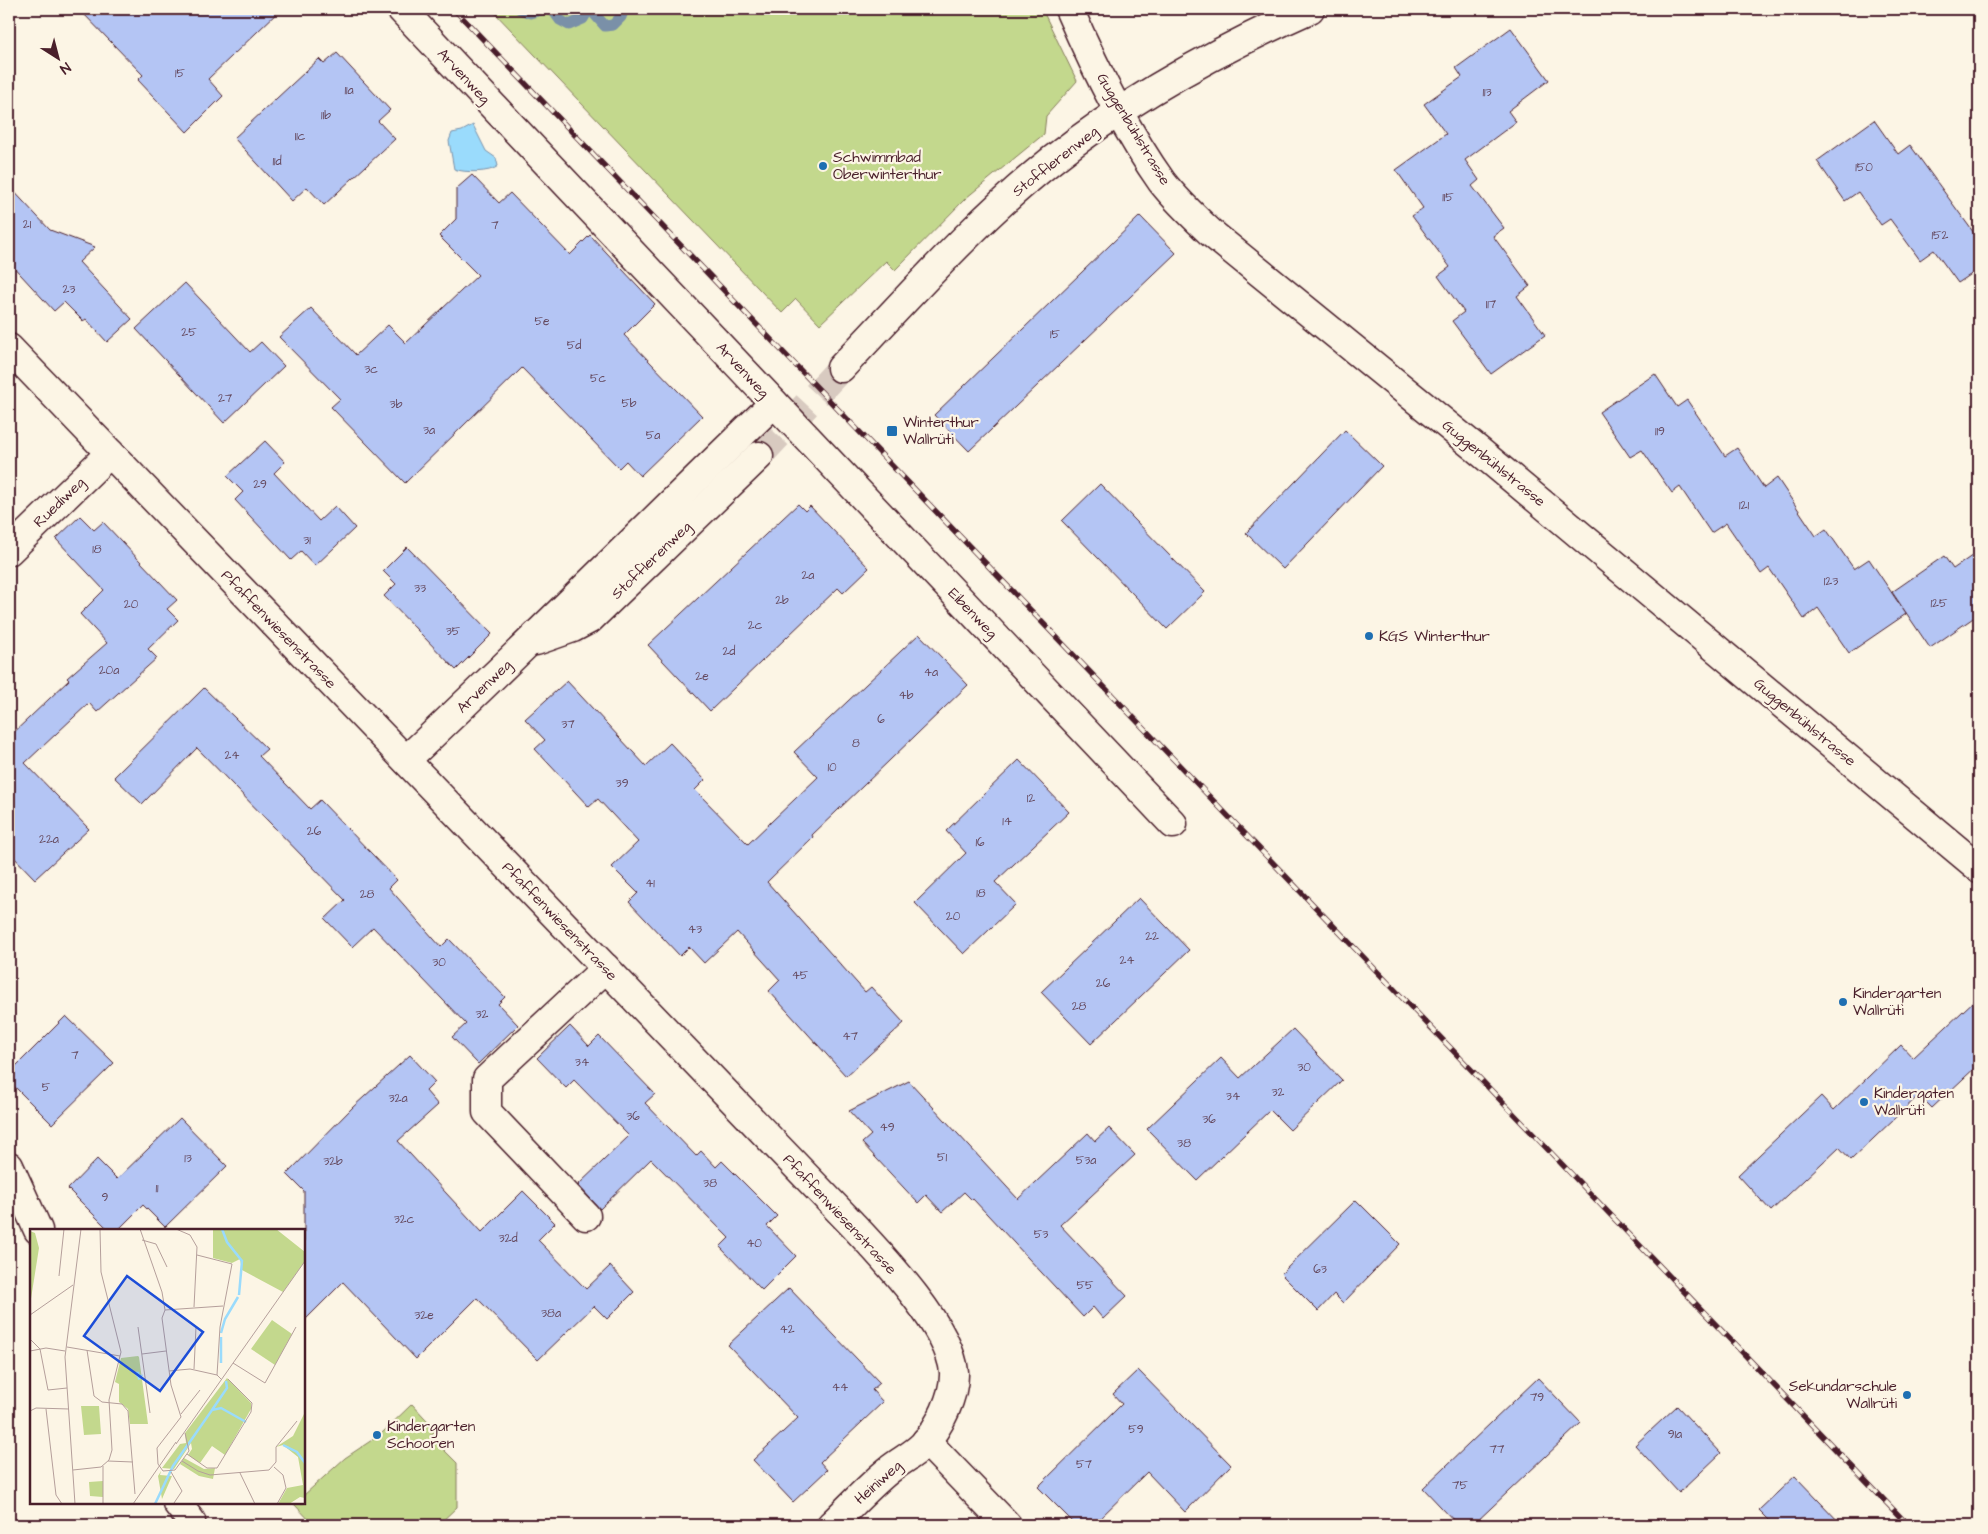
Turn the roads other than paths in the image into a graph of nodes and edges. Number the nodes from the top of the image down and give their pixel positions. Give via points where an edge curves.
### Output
1 (400, 9) edge
2 (1069, 9) edge
3 (1310, 9) edge
4 (1121, 112) junction
5 (9, 348) edge
6 (841, 368) tunnel mouth
7 (774, 403) junction
8 (110, 453) junction
9 (759, 456) tunnel mouth
10 (9, 551) edge
11 (530, 643) junction
12 (406, 760) junction
13 (1173, 824) dead end
14 (1979, 868) edge
15 (606, 968) junction
16 (9, 1166) edge
17 (586, 1216) dead end
18 (38, 1229) edge
19 (926, 1441) junction
20 (831, 1525) edge
21 (1007, 1525) edge

1 - 7 street, Arvenweg
2 - 4 street, Guggenbühlstrasse
3 - 4 street, Stofflerenweg via 1232,48
4 - 6 street, Stofflerenweg via 1051,161 1003,202
4 - 14 street, Guggenbühlstrasse via 1162,181 1223,245 1478,450
5 - 8 street, Pfaffenwiesenstrasse
7 - 11 street, Arvenweg
7 - 13 street, Eibenweg
8 - 10 street, Ruediweg
8 - 12 street, Pfaffenwiesenstrasse
9 - 11 street, Stofflerenweg via 590,618 573,628
11 - 12 street, Arvenweg
12 - 15 street, Pfaffenwiesenstrasse
15 - 17 street via 487,1079 487,1112
15 - 19 street, Pfaffenwiesenstrasse via 867,1240 921,1306 943,1341 954,1374 945,1410
16 - 18 street
19 - 20 street, Heiniweg via 889,1470
19 - 21 street

